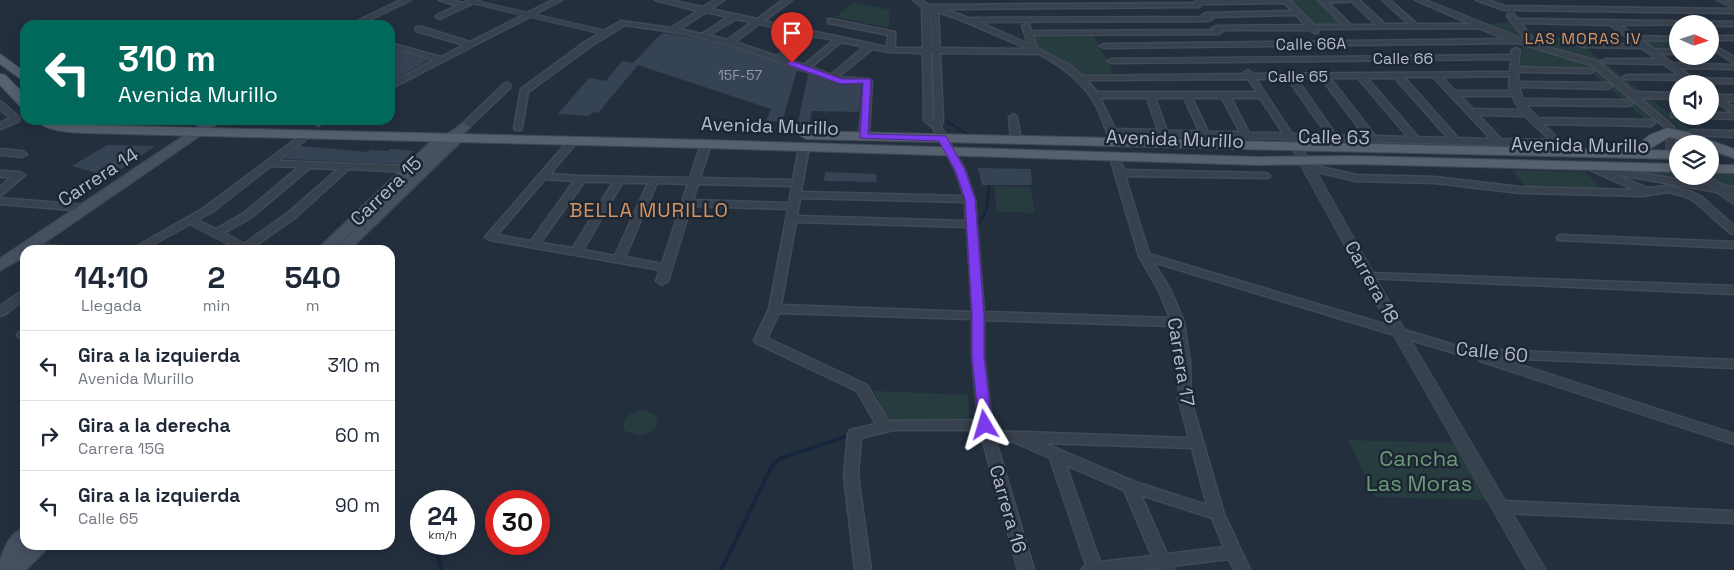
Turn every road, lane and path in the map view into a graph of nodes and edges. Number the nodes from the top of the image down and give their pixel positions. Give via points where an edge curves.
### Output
1 (407, 0) edge
2 (416, 0) edge
3 (443, 0) edge
4 (558, 0) edge
5 (659, 0) edge
6 (720, 0) edge
7 (788, 0) edge
8 (917, 0) edge
9 (1286, 0) edge
10 (1323, 0) edge
11 (1348, 0) edge
12 (1355, 0) edge
13 (1386, 0) edge
14 (1418, 0) edge
15 (1480, 0) edge
16 (1498, 0) edge
17 (1580, 0) edge
18 (1644, 0) edge
19 (474, 1) edge
20 (1723, 1) edge
21 (1197, 2) edge
22 (1734, 2) edge
23 (961, 3) edge
24 (1018, 3) edge
25 (1083, 3) edge
26 (464, 6) junction
27 (926, 6) junction
28 (1734, 6) edge
29 (1504, 8) junction
30 (1592, 9) junction
31 (704, 10) junction
32 (1659, 10) junction
33 (1734, 11) edge
34 (379, 14) junction
35 (1299, 14) junction
36 (529, 15) junction
37 (1669, 16) edge
38 (440, 17) dead end
39 (734, 17) junction
40 (1207, 17) junction
41 (365, 20) edge
42 (370, 20) edge
43 (969, 20) junction
44 (1024, 20) junction
45 (1091, 20) junction
46 (831, 21) dead end
47 (1514, 21) junction
48 (758, 22) junction
49 (1610, 22) junction
50 (1669, 23) edge
51 (1719, 24) edge
52 (1734, 24) edge
53 (1483, 26) junction
54 (1349, 27) junction
55 (1381, 27) junction
56 (1416, 27) junction
57 (1448, 27) junction
58 (1312, 28) junction
59 (419, 29) dead end
60 (1217, 30) junction
61 (672, 31) junction
62 (607, 33) junction
63 (1028, 33) junction
64 (1098, 33) junction
65 (812, 34) junction
66 (703, 36) junction
67 (1633, 38) junction
68 (1719, 38) edge
69 (1734, 38) edge
70 (1669, 39) edge
71 (839, 40) junction
72 (1518, 41) junction
73 (728, 43) junction
74 (1326, 43) junction
75 (1395, 43) junction
76 (1228, 44) junction
77 (1533, 44) junction
78 (471, 45) junction
79 (1582, 45) dead end
80 (395, 46) edge
81 (1104, 46) junction
82 (869, 47) junction
83 (1647, 48) junction
84 (891, 50) junction
85 (927, 51) junction
86 (938, 51) junction
87 (1038, 51) junction
88 (1669, 51) edge
89 (1719, 51) edge
90 (1719, 53) edge
91 (1722, 53) junction
92 (1734, 53) edge
93 (1515, 57) junction
94 (0, 58) edge
95 (1412, 58) junction
96 (778, 59) junction
97 (1339, 59) junction
98 (442, 60) junction
99 (1238, 60) junction
100 (1111, 61) junction
101 (1605, 61) dead end
102 (1734, 61) edge
103 (1668, 64) junction
104 (1734, 66) edge
105 (805, 68) junction
106 (1590, 71) dead end
107 (1514, 72) junction
108 (20, 74) edge
109 (1397, 75) junction
110 (1431, 75) junction
111 (1684, 75) edge
112 (1250, 76) junction
113 (1290, 76) junction
114 (1324, 76) junction
115 (1357, 76) junction
116 (1626, 77) dead end
117 (0, 78) edge
118 (832, 78) junction
119 (1082, 78) junction
120 (1119, 78) junction
121 (1669, 80) edge
122 (1719, 81) edge
123 (1734, 81) edge
124 (395, 84) edge
125 (507, 86) dead end
126 (1608, 86) dead end
127 (1514, 89) junction
128 (1453, 94) junction
129 (1095, 95) junction
130 (1127, 95) junction
131 (1150, 95) junction
132 (1187, 95) junction
133 (1225, 95) junction
134 (1264, 95) junction
135 (1669, 97) edge
136 (1719, 97) edge
137 (20, 98) edge
138 (1734, 98) edge
139 (1631, 99) junction
140 (1719, 100) edge
141 (1519, 102) junction
142 (0, 104) edge
143 (1734, 111) edge
144 (1471, 112) junction
145 (1527, 112) junction
146 (1719, 116) edge
147 (1734, 116) edge
148 (1012, 118) dead end
149 (1535, 121) junction
150 (1651, 123) dead end
151 (395, 124) edge
152 (61, 125) edge
153 (210, 125) edge
154 (0, 126) edge
155 (464, 126) junction
156 (518, 128) junction
157 (201, 132) junction
158 (1672, 132) junction
159 (1693, 132) dead end
160 (940, 133) junction
161 (307, 134) junction
162 (1734, 134) edge
163 (1680, 135) edge
164 (864, 136) junction
165 (1114, 137) junction
166 (1333, 137) junction
167 (451, 138) junction
168 (1166, 138) junction
169 (1372, 138) junction
170 (1207, 139) junction
171 (1415, 139) junction
172 (1016, 140) junction
173 (1248, 140) junction
174 (1455, 140) junction
175 (573, 141) junction
176 (1292, 141) junction
177 (1498, 141) junction
178 (706, 144) junction
179 (804, 147) junction
180 (1562, 147) junction
181 (1719, 148) edge
182 (0, 152) edge
183 (950, 152) junction
184 (22, 154) dead end
185 (1635, 154) junction
186 (1669, 154) edge
187 (1719, 154) edge
188 (1734, 154) edge
189 (1115, 157) junction
190 (270, 163) junction
191 (309, 164) junction
192 (1306, 164) junction
193 (347, 166) junction
194 (1592, 166) junction
195 (1669, 168) edge
196 (1719, 168) edge
197 (1734, 169) edge
198 (409, 170) junction
199 (1121, 173) junction
200 (0, 174) edge
201 (542, 176) junction
202 (1265, 176) dead end
203 (582, 179) junction
204 (619, 180) junction
205 (654, 180) junction
206 (694, 180) junction
207 (798, 182) junction
208 (1714, 185) edge
209 (1720, 190) junction
210 (1734, 190) edge
211 (1646, 191) junction
212 (0, 192) edge
213 (796, 195) junction
214 (970, 199) junction
215 (0, 201) edge
216 (1734, 201) edge
217 (687, 203) junction
218 (794, 206) junction
219 (85, 208) junction
220 (792, 219) junction
221 (191, 221) junction
222 (972, 224) junction
223 (1734, 231) edge
224 (217, 233) junction
225 (1562, 238) dead end
226 (534, 244) junction
227 (30, 245) edge
228 (145, 245) edge
229 (239, 245) edge
230 (251, 245) edge
231 (329, 245) edge
232 (346, 245) edge
233 (1734, 245) edge
234 (20, 251) edge
235 (576, 252) junction
236 (1144, 256) junction
237 (618, 260) junction
238 (2, 262) edge
239 (666, 268) junction
240 (1370, 276) junction
241 (662, 280) dead end
242 (1734, 290) edge
243 (20, 297) edge
244 (775, 309) junction
245 (0, 312) edge
246 (978, 315) junction
247 (1178, 322) junction
248 (1399, 332) junction
249 (767, 344) joint
250 (1468, 353) junction
251 (1734, 364) edge
252 (883, 425) junction
253 (986, 430) junction
254 (1016, 437) junction
255 (1734, 439) edge
256 (1197, 443) junction
257 (1056, 454) junction
258 (1130, 486) junction
259 (1501, 507) junction
260 (1217, 514) junction
261 (1734, 517) edge
262 (20, 548) edge
263 (21, 550) edge
264 (1233, 552) junction
265 (1164, 566) edge
266 (2, 570) edge
267 (11, 570) edge
268 (863, 570) edge
269 (1026, 570) edge
270 (1089, 570) edge
271 (1095, 570) edge
272 (1242, 570) edge
273 (1537, 570) edge

1 - 34 street
2 - 34 street
3 - 26 street
4 - 36 street
5 - 31 street
6 - 31 street
7 - 48 street
8 - 27 street
9 - 21 street
9 - 35 street
10 - 11 street
10 - 54 street
12 - 55 street
13 - 56 street
14 - 53 street
14 - 57 street
15 - 29 street
16 - 29 street
17 - 30 street
18 - 32 street
19 - 26 street
19 - 36 street
20 - 22 street
20 - 28 street
21 - 25 street
21 - 40 street, Carrera 18
23 - 24 street
23 - 27 street
24 - 25 street
24 - 44 street
25 - 45 street
26 - 38 street
27 - 43 street
27 - 85 street, Carrera 16
27 - 86 street via 935,13
29 - 30 street
29 - 47 street
30 - 32 street
30 - 49 street
31 - 39 street
31 - 61 street
32 - 33 street
32 - 37 street
34 - 41 street
34 - 42 street
35 - 40 street
35 - 58 street
36 - 62 street
36 - 78 street
39 - 48 street
39 - 66 street
40 - 45 street
40 - 60 street, Carrera 18
43 - 44 street
43 - 87 street
44 - 45 street
44 - 63 street
45 - 64 street
46 - 84 street via 892,34
47 - 49 street
47 - 77 street
48 - 65 street
48 - 73 street
49 - 50 street
49 - 67 street
51 - 52 street
53 - 57 street
53 - 72 street
54 - 55 street
54 - 58 street
55 - 56 street
55 - 75 street
56 - 57 street
58 - 60 street
58 - 74 street
59 - 78 street
60 - 64 street
60 - 76 street, Carrera 18
61 - 62 street via 624,22
61 - 66 street
62 - 156 street via 524,91
63 - 64 street
63 - 87 street
64 - 81 street
65 - 71 street
65 - 96 street
66 - 73 street
67 - 70 street
67 - 83 street
68 - 69 street
71 - 82 street
71 - 105 street
72 - 75 street, Calle 66A
72 - 77 street
72 - 93 street
73 - 96 street
74 - 75 street, Calle 66A
74 - 76 street, Calle 66A
74 - 97 street
75 - 95 street
76 - 81 street, Calle 66A
76 - 99 street, Carrera 18
77 - 139 street via 1594,63
78 - 98 street
79 - 83 street
80 - 98 street
81 - 100 street
82 - 84 street
82 - 118 street
83 - 88 street
83 - 103 street
84 - 85 street
85 - 86 street
85 - 160 street, Carrera 16 via 928,120
86 - 87 street
86 - 160 street
87 - 119 street
89 - 91 street
90 - 91 street
91 - 92 street
91 - 102 street
93 - 95 street, Calle 66
93 - 107 street
94 - 108 main road
95 - 97 street, Calle 66
95 - 110 street
96 - 105 street
97 - 99 street, Calle 66
97 - 115 street
98 - 124 street
99 - 100 street, Calle 66
99 - 112 street, Carrera 18
100 - 120 street
101 - 103 street
103 - 104 street
103 - 111 street
105 - 118 street
106 - 107 street, Calle 65
107 - 110 street, Calle 65
107 - 127 street
109 - 110 street, Calle 65
109 - 115 street, Calle 65
109 - 174 street
110 - 128 street
112 - 113 street, Calle 65
112 - 120 street, Calle 65
112 - 134 street, Carrera 18
113 - 114 street, Calle 65
113 - 166 street
114 - 115 street, Calle 65
114 - 169 street
115 - 171 street
116 - 121 street
117 - 137 main road
118 - 164 street via 846,82 868,81
119 - 120 street, Calle 65
119 - 129 street
120 - 130 street
122 - 123 street
125 - 155 street
126 - 127 street
127 - 128 street
127 - 141 street
128 - 144 street
129 - 130 street
129 - 165 street
130 - 131 street
131 - 132 street
131 - 168 street
132 - 133 street
132 - 170 street
133 - 134 street
133 - 173 street
134 - 176 street, Carrera 18
135 - 139 street
136 - 138 street
139 - 141 street
139 - 158 street via 1670,127
140 - 143 street
141 - 145 street
142 - 154 street via 15,118
144 - 145 street
144 - 177 street
145 - 149 street
146 - 147 street
148 - 172 street
149 - 150 street
149 - 180 street
151 - 155 main road, Avenida Murillo
152 - 157 main road, Avenida Murillo
153 - 157 main road, Carrera 14
155 - 156 main road, Avenida Murillo
155 - 167 main road, Carrera 15
156 - 164 main road, Avenida Murillo
157 - 161 main road, Avenida Murillo
157 - 219 main road, Carrera 14
158 - 163 main road
158 - 185 main road via 1663,132
159 - 162 street
160 - 164 main road, Avenida Murillo
160 - 172 main road, Avenida Murillo
160 - 183 street, Carrera 16
161 - 167 main road, Avenida Murillo
161 - 190 street
165 - 168 main road, Avenida Murillo
165 - 172 main road, Avenida Murillo
166 - 169 street, Calle 63
166 - 176 street, Calle 63
167 - 175 main road, Avenida Murillo
167 - 198 main road, Carrera 15 via 440,140
167 - 232 main road, Carrera 15 via 454,140
168 - 170 main road, Avenida Murillo
169 - 171 street, Calle 63
170 - 173 main road, Avenida Murillo
171 - 174 street, Calle 63
173 - 176 main road, Avenida Murillo
174 - 177 street, Calle 63
175 - 178 main road, Avenida Murillo
175 - 201 street
176 - 180 main road, Avenida Murillo
176 - 192 street, Carrera 18
177 - 180 street, Calle 63
178 - 179 main road, Avenida Murillo
178 - 206 street
179 - 183 main road, Avenida Murillo
179 - 207 street
180 - 185 main road, Avenida Murillo
181 - 188 main road
182 - 184 street
183 - 189 main road, Avenida Murillo
183 - 214 street, Carrera 16
185 - 186 main road, Avenida Murillo
187 - 188 main road
189 - 192 main road, Avenida Murillo
189 - 199 street, Carrera 17
190 - 191 street
190 - 221 street
191 - 193 street
191 - 224 street via 248,215
192 - 194 main road, Avenida Murillo
192 - 211 street, Calle 63 via 1356,178 1435,180 1520,190 1643,194
192 - 240 street, Carrera 18
193 - 198 street
193 - 230 street via 292,215
194 - 195 main road, Avenida Murillo
194 - 209 street
194 - 211 street
196 - 197 main road
198 - 231 main road, Carrera 15
199 - 202 street
199 - 236 street, Carrera 17
200 - 212 street via 20,176
201 - 203 street
201 - 226 street via 490,237
203 - 204 street
203 - 226 street
204 - 205 street
204 - 235 street
205 - 206 street
205 - 237 street
206 - 207 street
206 - 217 street
207 - 213 street
208 - 209 street
209 - 210 street
209 - 216 street
211 - 223 street, Calle 63 via 1675,189 1698,199
213 - 214 street
213 - 218 street
214 - 222 street, Carrera 16
215 - 219 street
217 - 218 street
217 - 239 street
218 - 220 street
219 - 227 main road, Carrera 14
220 - 222 street
220 - 244 street
221 - 224 street
221 - 228 street
222 - 246 street, Carrera 16
224 - 229 street
225 - 233 street
226 - 235 street
234 - 238 main road, Carrera 14
235 - 237 street
236 - 247 street, Carrera 17 via 1164,289
236 - 248 street, Calle 60
237 - 239 street
239 - 241 street
240 - 242 street
240 - 248 street, Carrera 18
243 - 245 street
244 - 246 street
244 - 249 street via 760,340
246 - 247 street
246 - 253 street, Carrera 16 via 978,356
247 - 256 street, Carrera 17 via 1185,400
248 - 250 street, Calle 60
248 - 259 street, Carrera 18
249 - 252 street via 862,388
250 - 251 street, Calle 60
250 - 255 street
252 - 253 street
252 - 268 street via 855,434 851,475
253 - 254 street
253 - 269 street, Carrera 16
254 - 256 street
254 - 257 street
256 - 260 street, Carrera 17
257 - 258 street
257 - 271 street
258 - 260 street
258 - 265 street
259 - 261 street
259 - 273 street, Carrera 18
260 - 264 street, Carrera 17
262 - 266 main road
263 - 267 main road
264 - 265 street
264 - 272 street, Carrera 17
265 - 271 street
270 - 271 street

